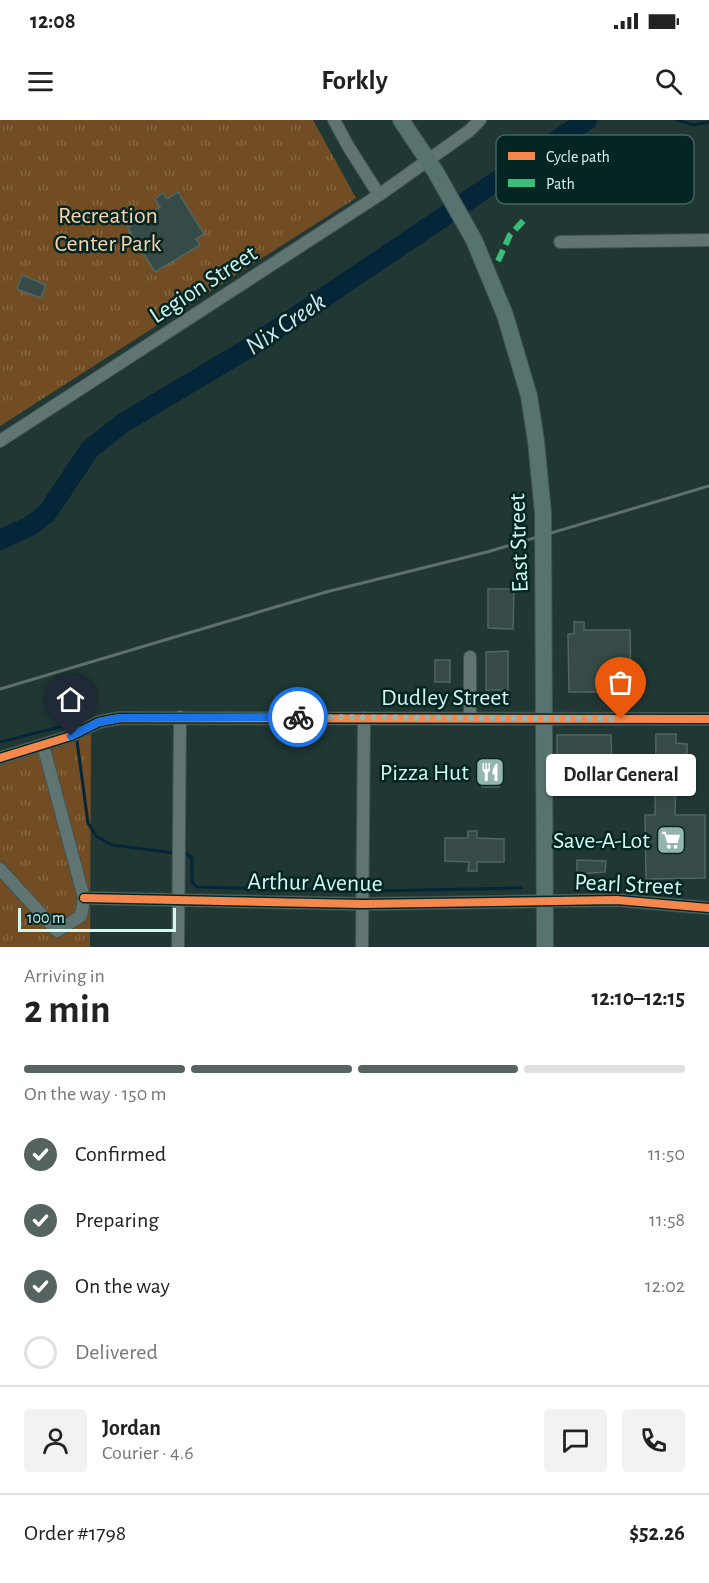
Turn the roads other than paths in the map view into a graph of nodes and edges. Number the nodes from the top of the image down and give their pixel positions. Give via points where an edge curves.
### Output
1 (334, 120) edge
2 (401, 120) edge
3 (480, 120) edge
4 (432, 165) junction
5 (379, 195) junction
6 (709, 240) edge
7 (560, 242) dead end
8 (0, 441) edge
9 (470, 657) dead end
10 (180, 717) junction
11 (364, 718) junction
12 (470, 718) junction
13 (543, 719) junction
14 (709, 719) edge
15 (43, 745) junction
16 (0, 758) edge
17 (0, 869) edge
18 (84, 898) junction
19 (178, 899) junction
20 (545, 901) junction
21 (362, 904) junction
22 (709, 908) edge
23 (178, 947) edge
24 (362, 947) edge
25 (545, 947) edge

1 - 5 street
2 - 4 main road, East Street
3 - 4 street, Legion Street
4 - 5 street, Legion Street
4 - 13 main road, East Street via 474,240 505,315 529,396 544,528
5 - 8 street, Legion Street
6 - 7 street
9 - 12 street
10 - 11 street, Dudley Street
10 - 15 street, Dudley Street via 99,722
10 - 19 street
11 - 12 street, Dudley Street
11 - 21 street
12 - 13 street, Dudley Street
13 - 14 street, Dudley Street
13 - 20 main road, East Street
15 - 16 street, Dudley Street
15 - 18 street
17 - 18 street via 57,931 81,916
18 - 19 street, Arthur Avenue
19 - 21 street, Arthur Avenue
19 - 23 street
20 - 21 street, Arthur Avenue
20 - 22 street, Pearl Street via 617,900
20 - 25 main road, East Street
21 - 24 street

